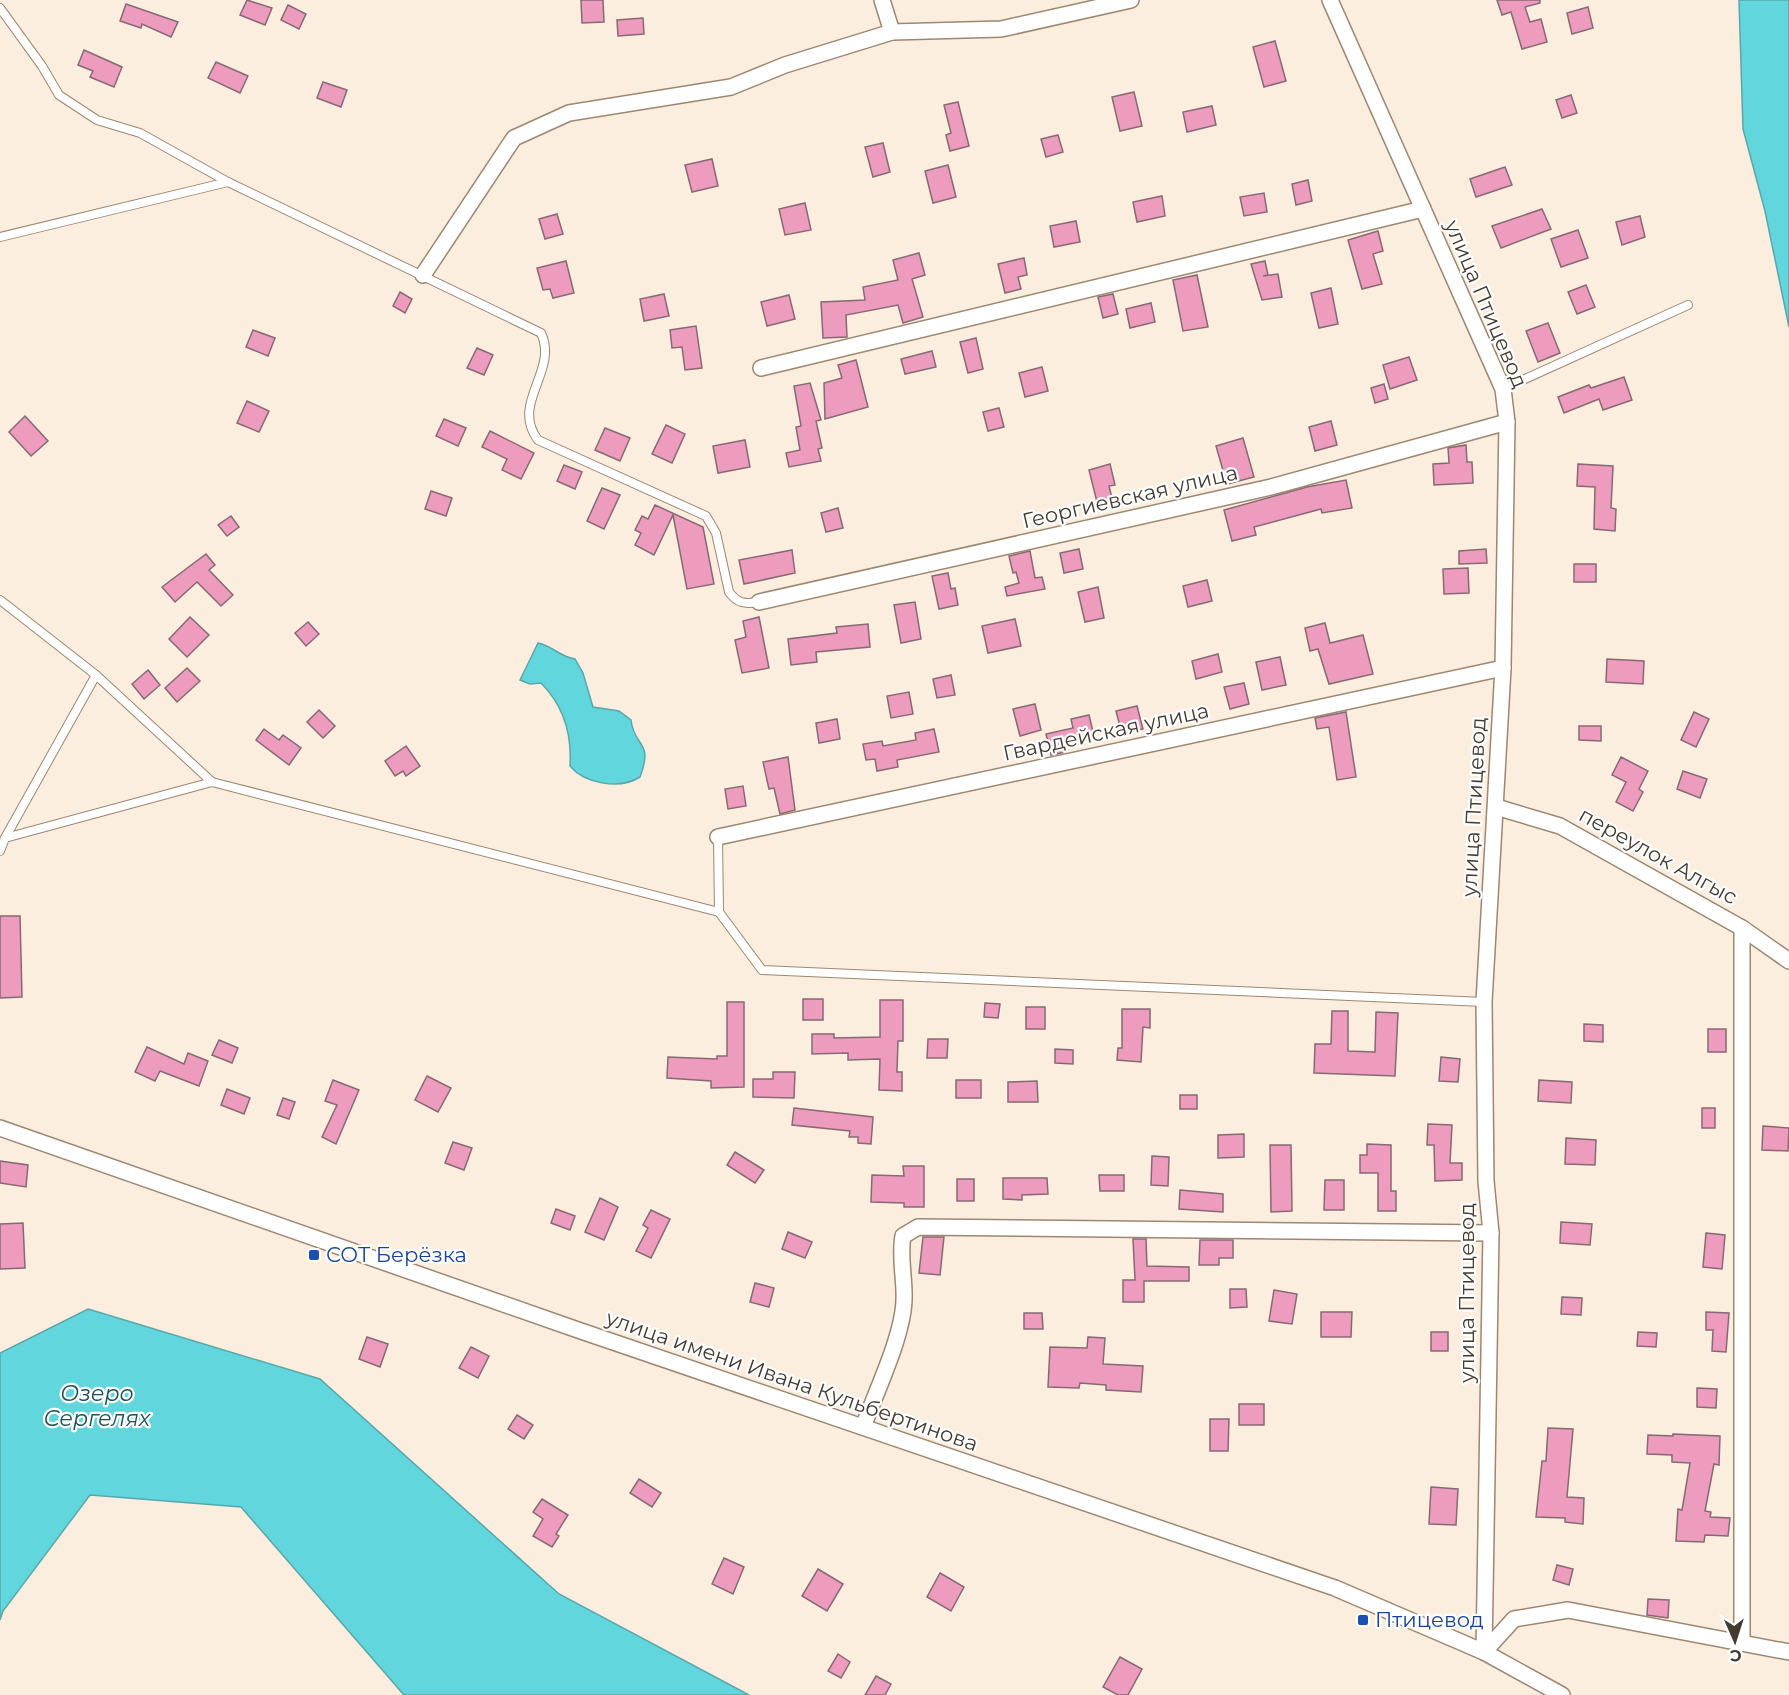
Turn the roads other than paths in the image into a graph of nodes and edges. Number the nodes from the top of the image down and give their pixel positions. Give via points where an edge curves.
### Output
1 (882, 0) edge
2 (1131, 0) edge
3 (1330, 0) edge
4 (0, 8) edge
5 (892, 32) junction
6 (228, 182) junction
7 (1423, 209) junction
8 (0, 237) edge
9 (423, 275) junction
10 (1689, 305) dead end
11 (761, 368) dead end
12 (1503, 389) junction
13 (1507, 422) junction
14 (0, 600) edge
15 (759, 602) joint
16 (1503, 668) junction
17 (96, 675) junction
18 (212, 782) junction
19 (1497, 807) junction
20 (718, 837) joint
21 (5, 838) junction
22 (0, 851) edge
23 (719, 912) junction
24 (1742, 927) junction
25 (1789, 961) edge
26 (1484, 1002) junction
27 (0, 1128) edge
28 (1491, 1233) junction
29 (863, 1427) junction
30 (1742, 1643) junction
31 (1484, 1652) junction
32 (1789, 1652) edge
33 (1562, 1695) edge

1 - 5 street
2 - 5 street via 1000,29
3 - 7 street, улица Птицевод
4 - 6 lane via 59,95 97,120 140,133
5 - 9 street via 785,65 731,87 568,113 514,138
6 - 8 lane
6 - 9 lane
7 - 11 street
7 - 12 street, улица Птицевод
9 - 15 lane via 541,333 546,344 545,357 528,414 529,428 538,440 706,516 716,532 729,592 744,604
10 - 12 lane
12 - 13 street, улица Птицевод
13 - 15 street, Георгиевская улица via 1271,487
13 - 16 street, улица Птицевод
14 - 17 lane
16 - 19 street, улица Птицевод
16 - 20 street, Гвардейская улица
17 - 18 lane
17 - 21 lane
18 - 21 lane
18 - 23 lane
19 - 24 street, переулок Алгыс via 1560,826
19 - 26 street, улица Птицевод
20 - 23 lane
21 - 22 lane
23 - 26 lane via 762,970
24 - 25 street, переулок Алгыс
24 - 30 street
26 - 28 street, улица Птицевод via 1486,1181
27 - 29 street, улица имени Ивана Кульбертинова
28 - 29 street via 918,1227 903,1236 904,1301
28 - 31 street, улица Птицевод
29 - 31 street, улица имени Ивана Кульбертинова via 1335,1588
30 - 31 street via 1568,1610 1514,1619
30 - 32 street
31 - 33 street, улица имени Ивана Кульбертинова

